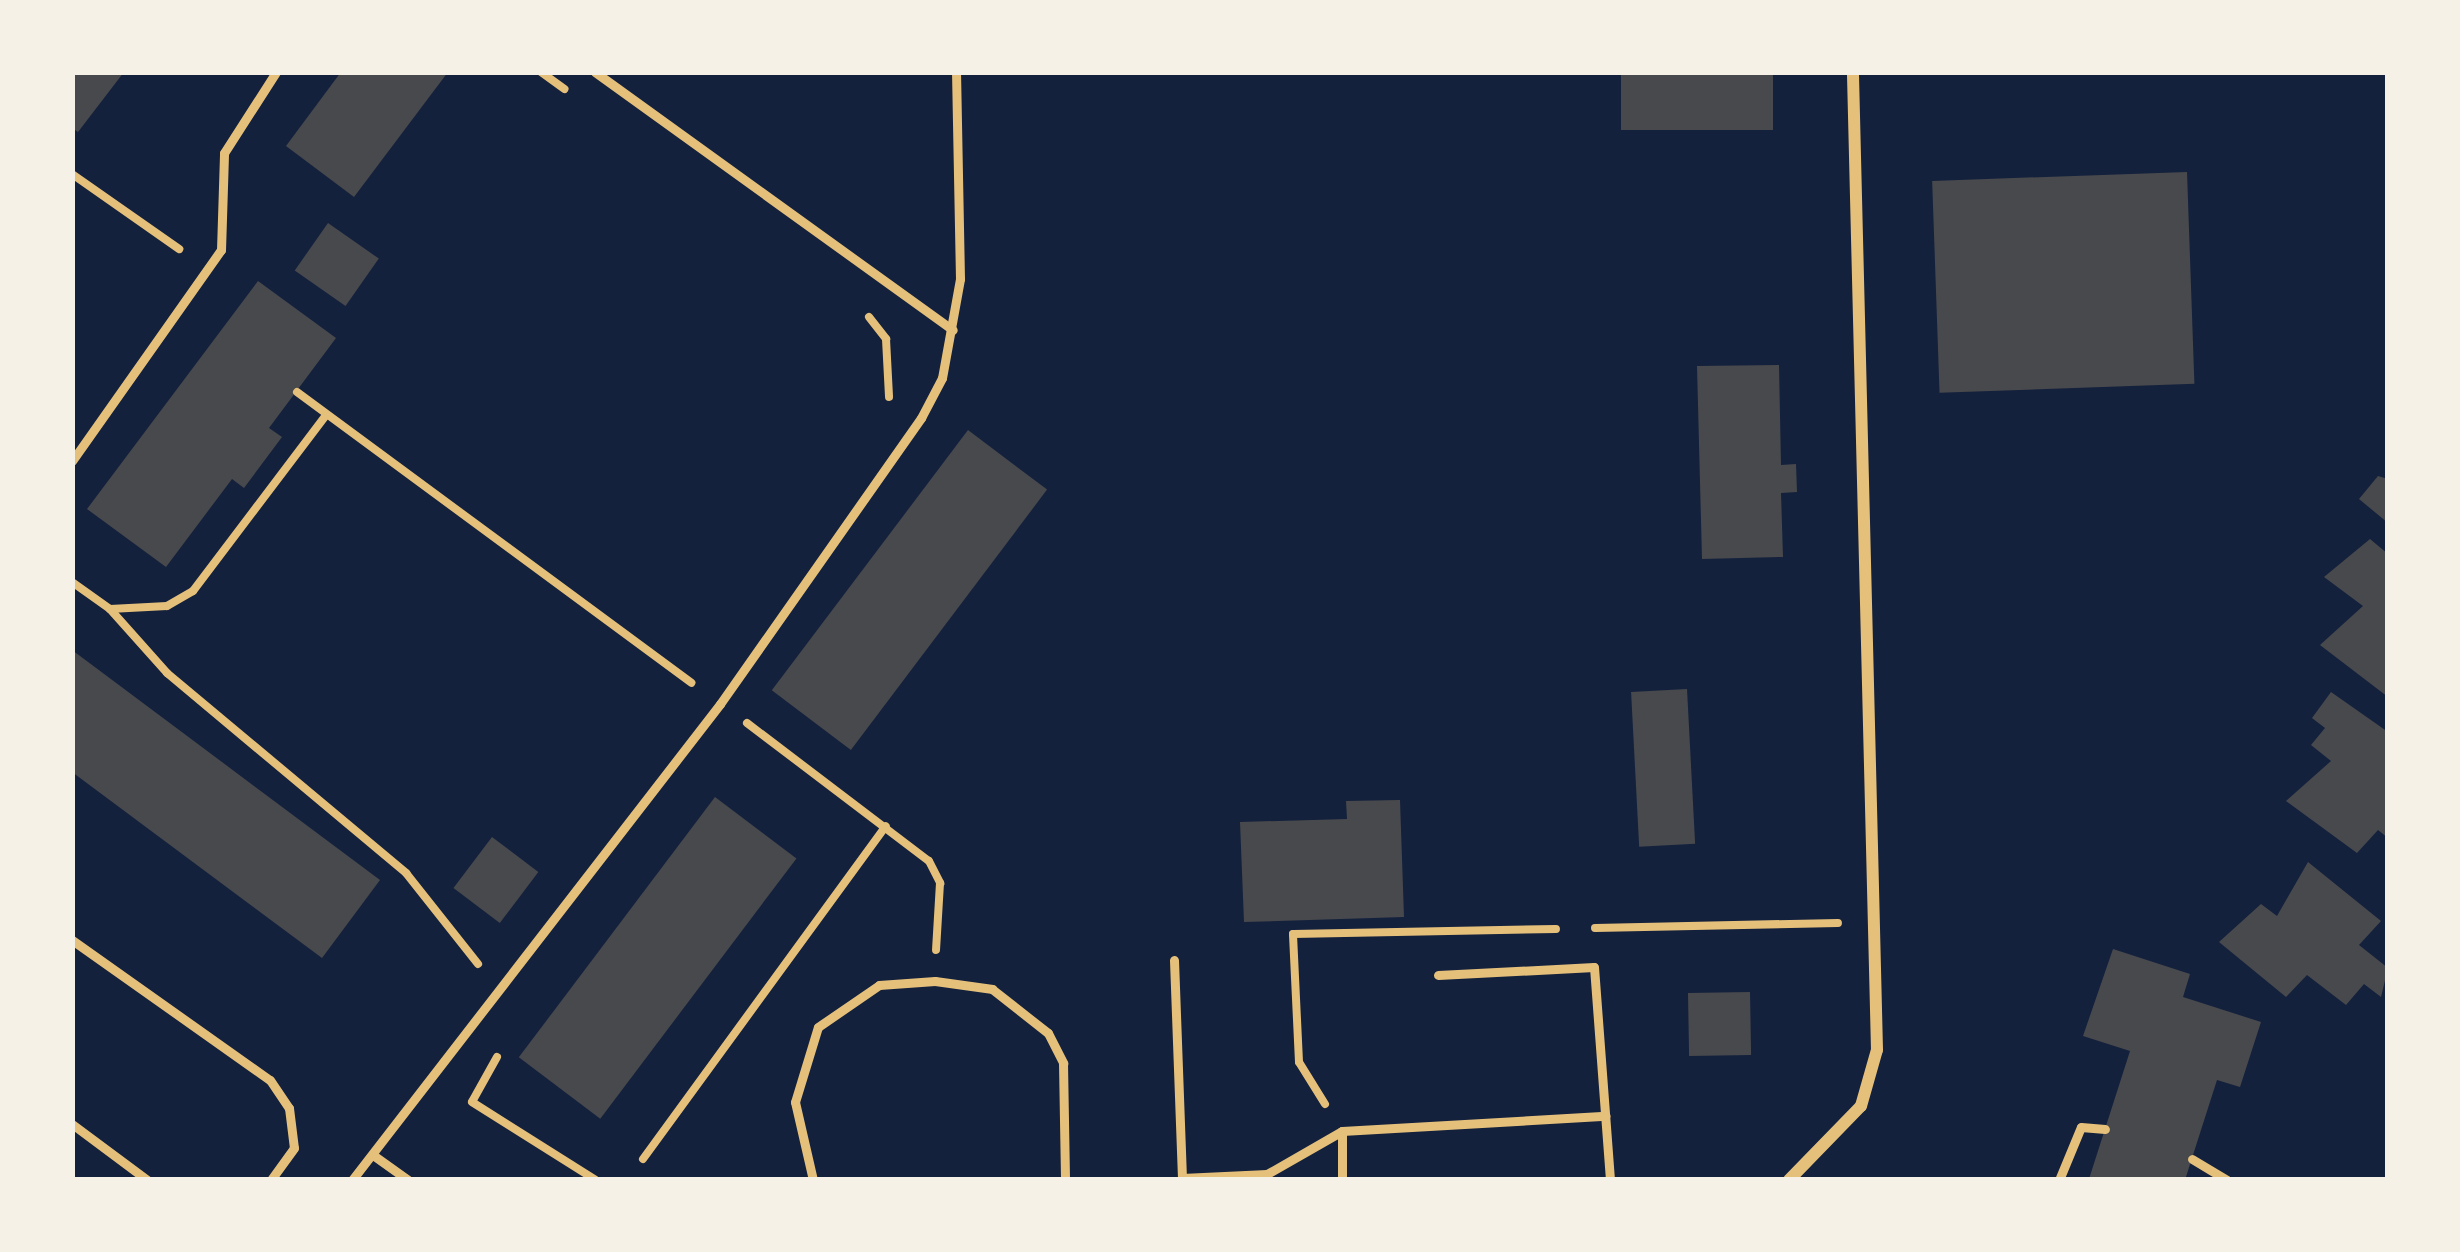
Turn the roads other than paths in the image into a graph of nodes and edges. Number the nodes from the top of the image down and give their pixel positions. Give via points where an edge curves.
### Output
1 (276, 72) edge
2 (595, 72) edge
3 (956, 72) edge
4 (1852, 72) edge
5 (953, 330) junction
6 (72, 461) edge
7 (72, 940) edge
8 (1174, 960) dead end
9 (1438, 975) dead end
10 (1606, 1116) junction
11 (72, 1124) edge
12 (2105, 1129) dead end
13 (1342, 1131) junction
14 (373, 1155) junction
15 (2192, 1159) dead end
16 (147, 1180) edge
17 (271, 1180) edge
18 (352, 1180) edge
19 (408, 1180) edge
20 (813, 1180) edge
21 (1065, 1180) edge
22 (1342, 1180) edge
23 (1610, 1180) edge
24 (1789, 1180) edge
25 (2059, 1180) edge
26 (2227, 1180) edge

1 - 6 lane via 224,153 224,227 210,271
2 - 5 lane
3 - 5 lane
4 - 24 street via 1877,1050 1861,1106
5 - 14 lane via 921,418 720,704
7 - 17 lane via 270,1080 289,1108 294,1148
8 - 13 lane via 1182,1178 1267,1174
9 - 10 lane via 1594,967
10 - 13 lane
10 - 23 lane
11 - 16 lane
12 - 25 lane via 2081,1127
13 - 22 lane
14 - 18 lane
14 - 19 lane
15 - 26 lane
20 - 21 lane via 795,1102 818,1027 879,985 934,981 992,988 1048,1033 1063,1063

